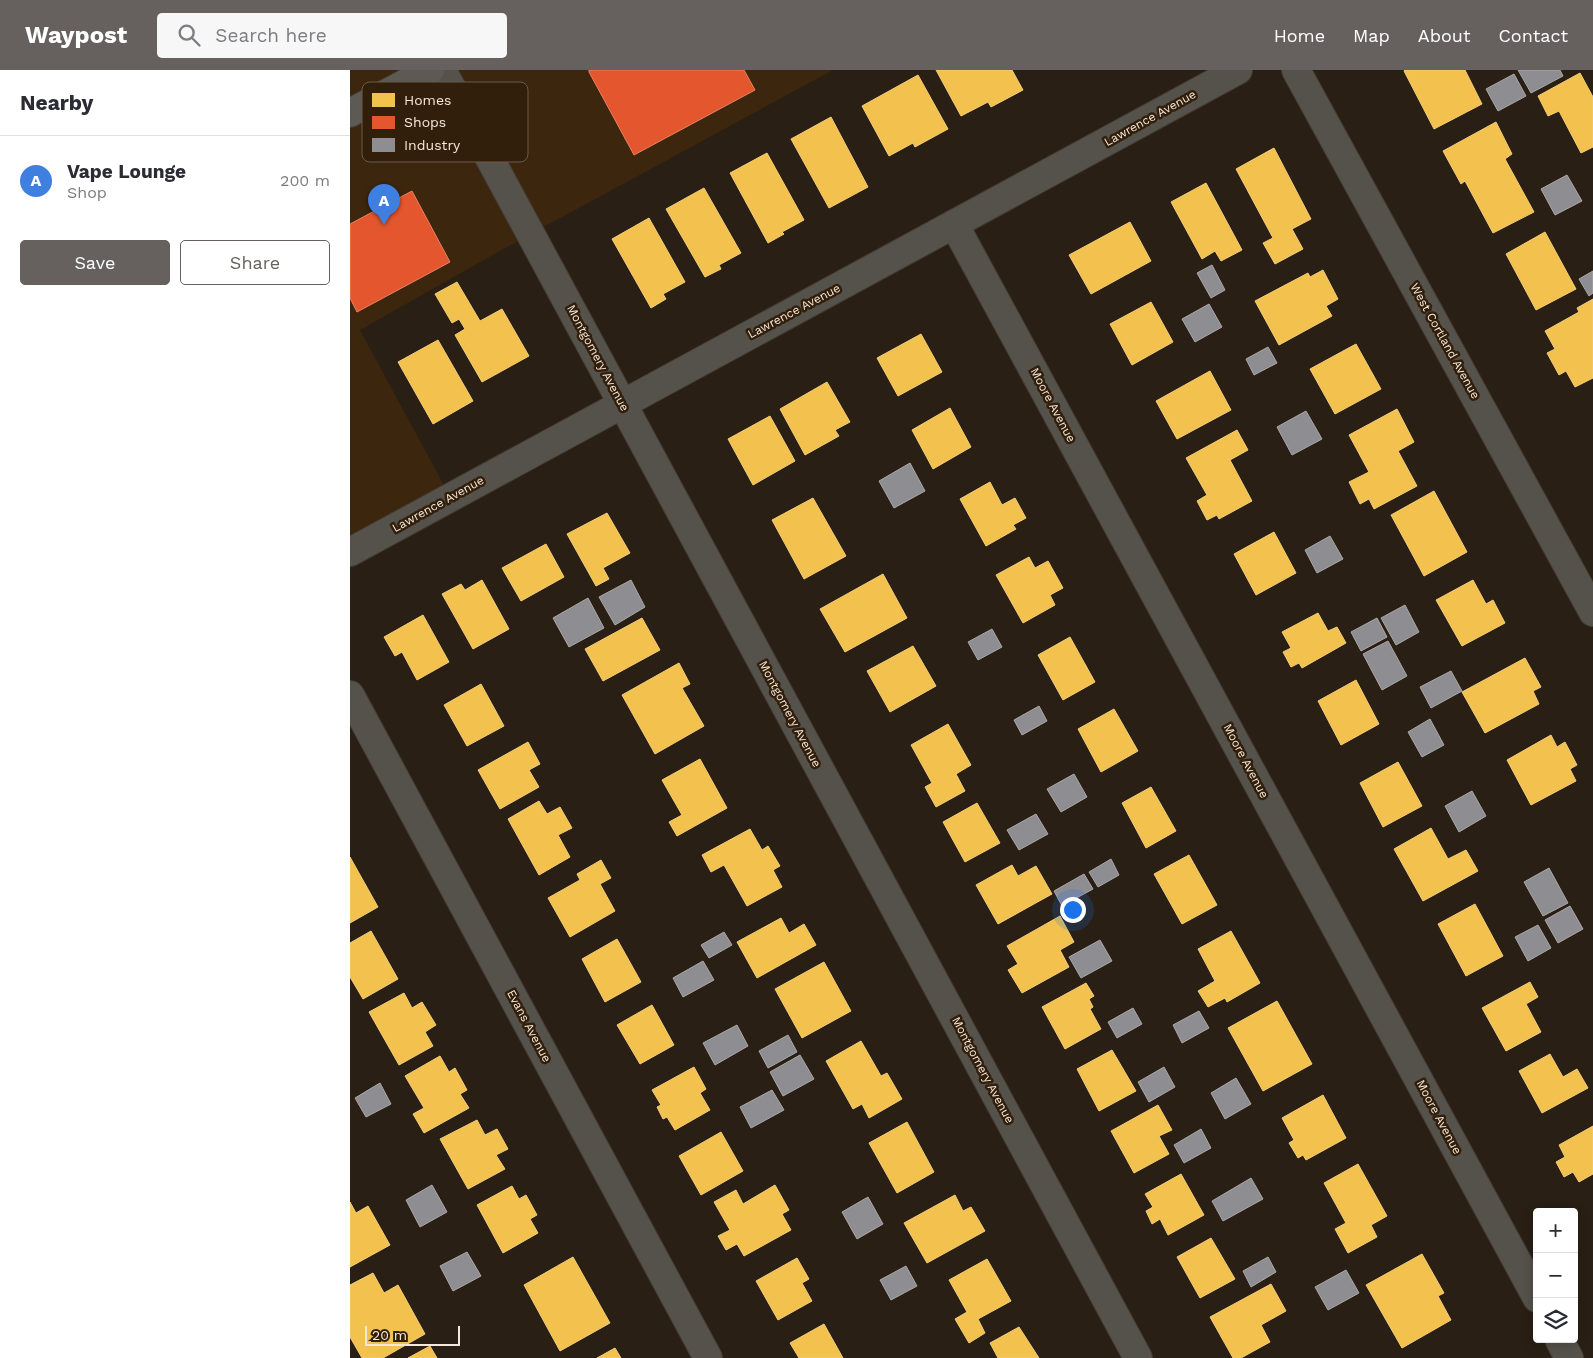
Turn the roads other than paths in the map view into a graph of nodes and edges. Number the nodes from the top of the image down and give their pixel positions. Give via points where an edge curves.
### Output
1 (430, 70) edge
2 (442, 70) edge
3 (1238, 70) edge
4 (1296, 70) edge
5 (408, 82) edge
6 (448, 82) edge
7 (362, 107) edge
8 (350, 113) edge
9 (492, 162) edge
10 (954, 224) junction
11 (622, 404) junction
12 (350, 552) edge
13 (1593, 612) edge
14 (350, 695) edge
15 (1533, 1291) edge
16 (1561, 1343) edge
17 (708, 1358) edge
18 (1138, 1358) edge
19 (1569, 1358) edge

1 - 5 main road
2 - 6 street, Montgomery Avenue
3 - 10 street, Lawrence Avenue
4 - 13 street, West Cortland Avenue
7 - 8 main road
9 - 11 street, Montgomery Avenue
10 - 11 street, Lawrence Avenue
10 - 15 street, Moore Avenue
11 - 12 street, Lawrence Avenue
11 - 18 street, Montgomery Avenue
14 - 17 street, Evans Avenue
16 - 19 street

